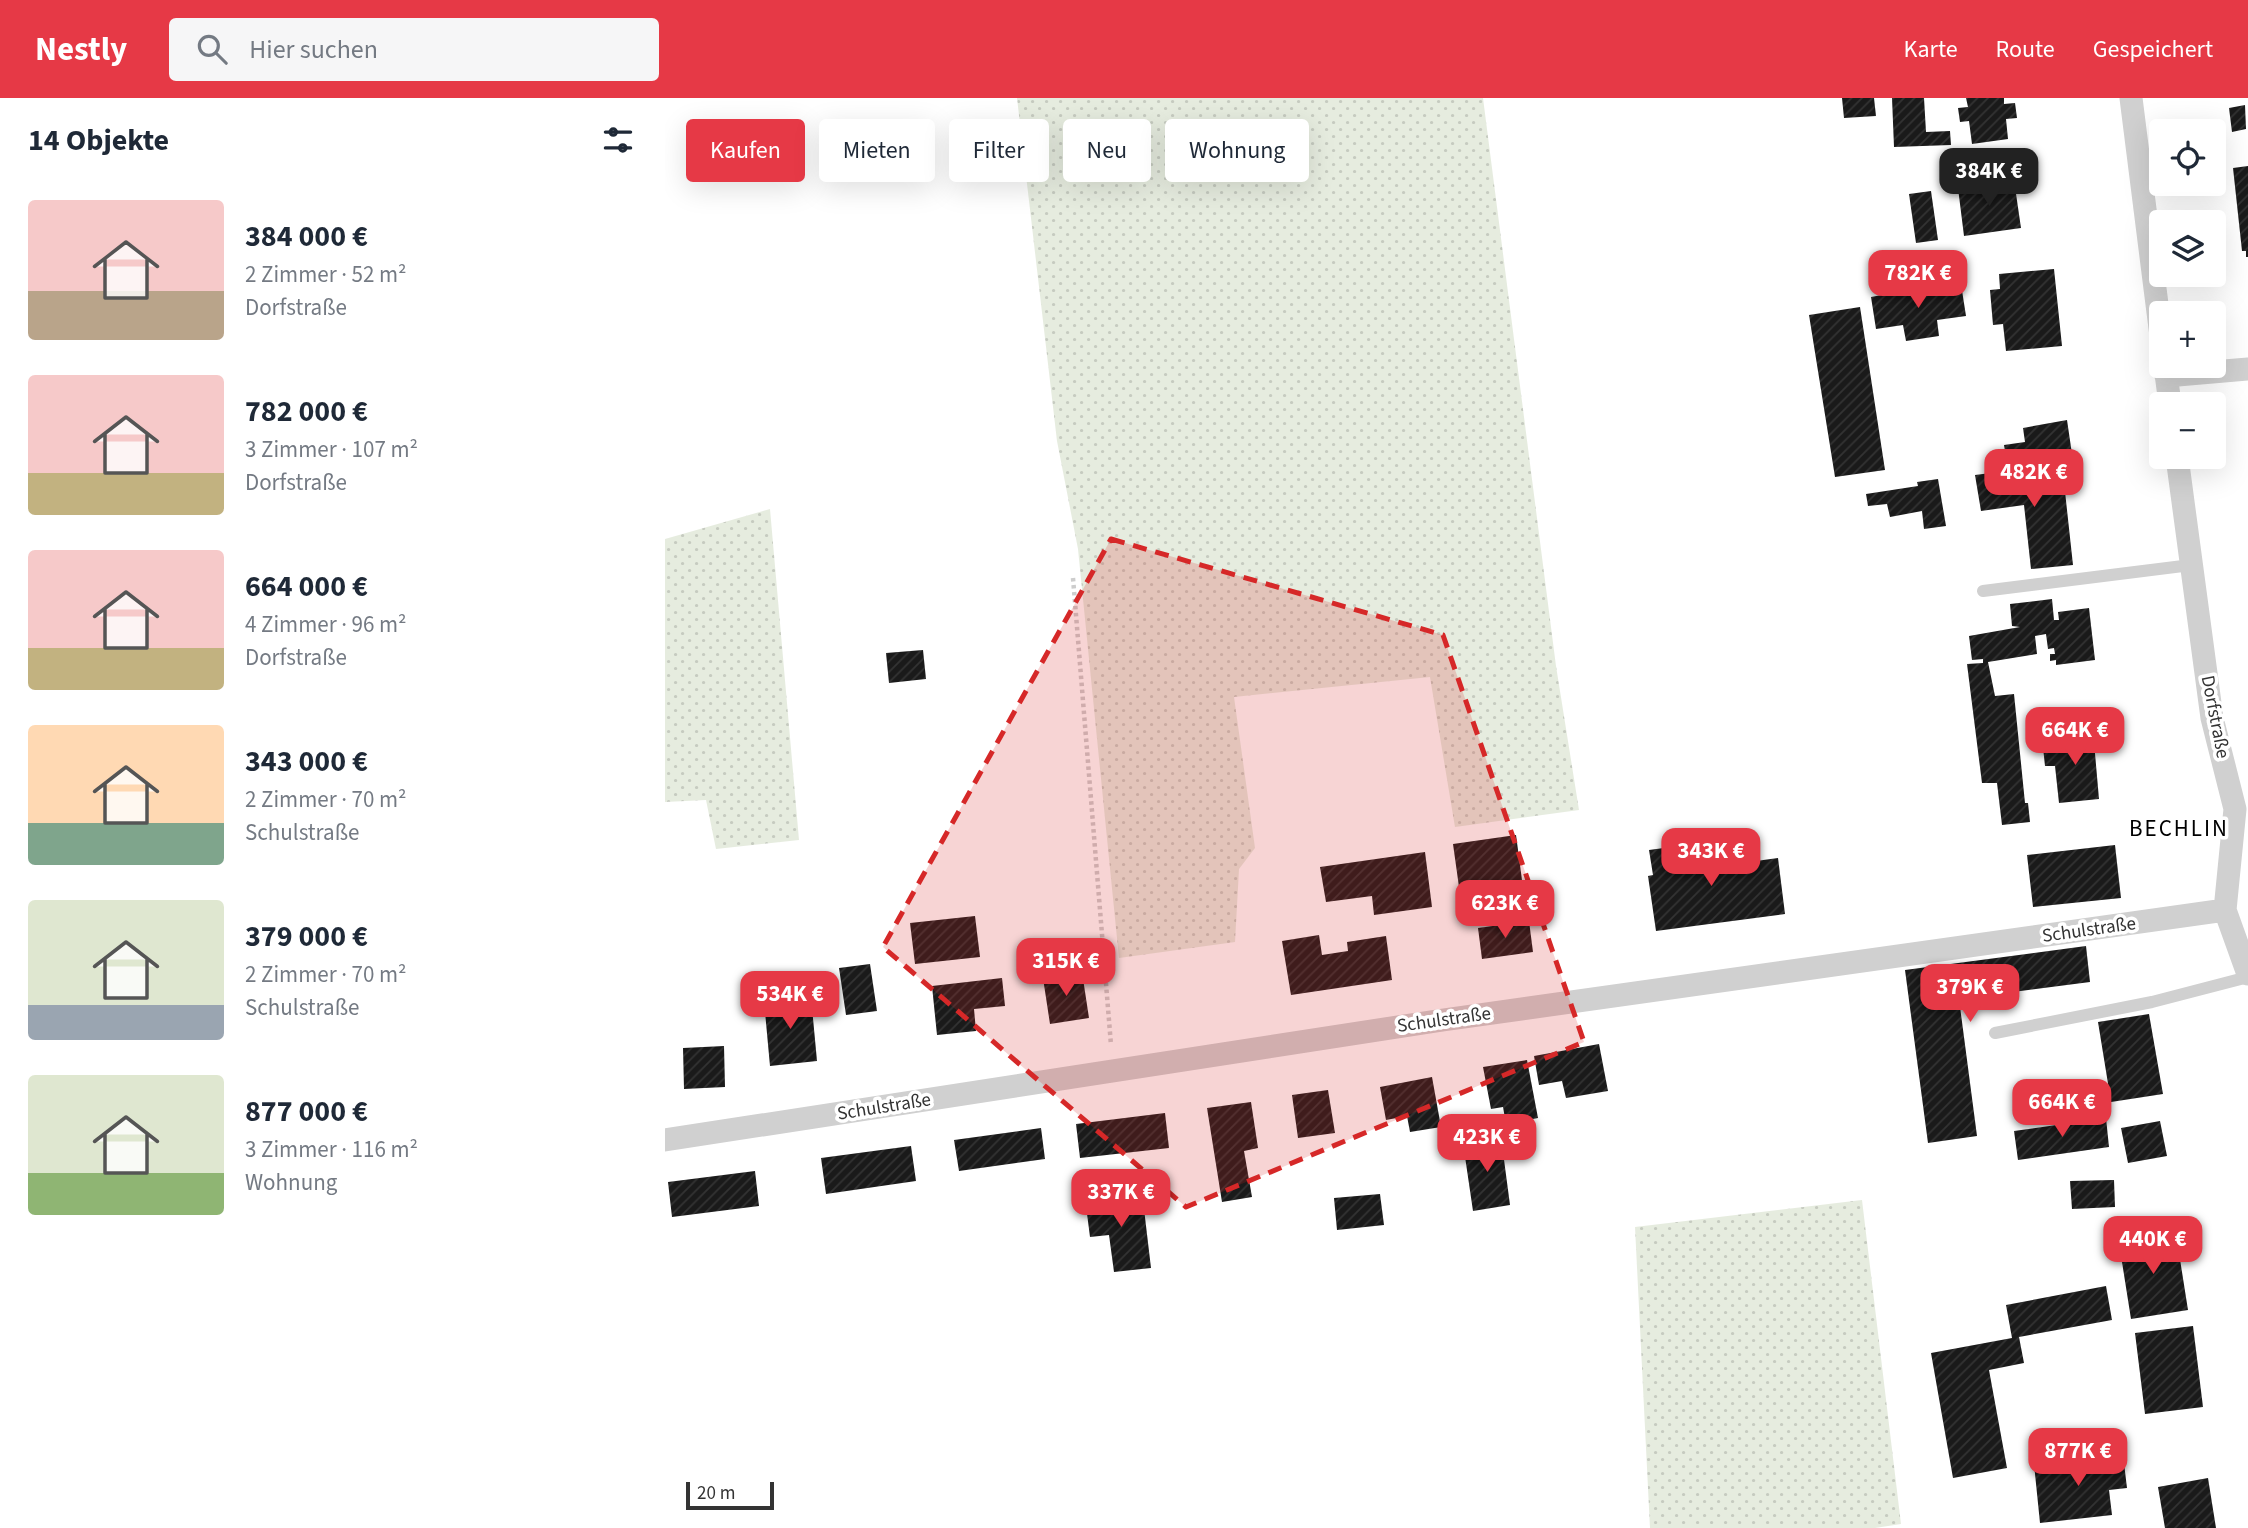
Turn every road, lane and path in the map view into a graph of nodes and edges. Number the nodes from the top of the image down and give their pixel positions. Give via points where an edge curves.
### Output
1 (2131, 98) edge
2 (2157, 301) edge
3 (2248, 369) edge
4 (2226, 370) edge
5 (2179, 469) edge
6 (2192, 565) junction
7 (1073, 578) dead end
8 (1983, 592) dead end
9 (2224, 910) junction
10 (2248, 975) edge
11 (1995, 1033) dead end
12 (1113, 1071) junction
13 (665, 1140) edge

1 - 2 street
3 - 4 street
5 - 6 street, Dorfstraße
6 - 8 lane
6 - 9 street, Dorfstraße via 2212,718 2235,809
7 - 12 path
9 - 10 street, Dorfstraße
9 - 12 street, Schulstraße
10 - 11 lane via 2152,1002
12 - 13 street, Schulstraße

